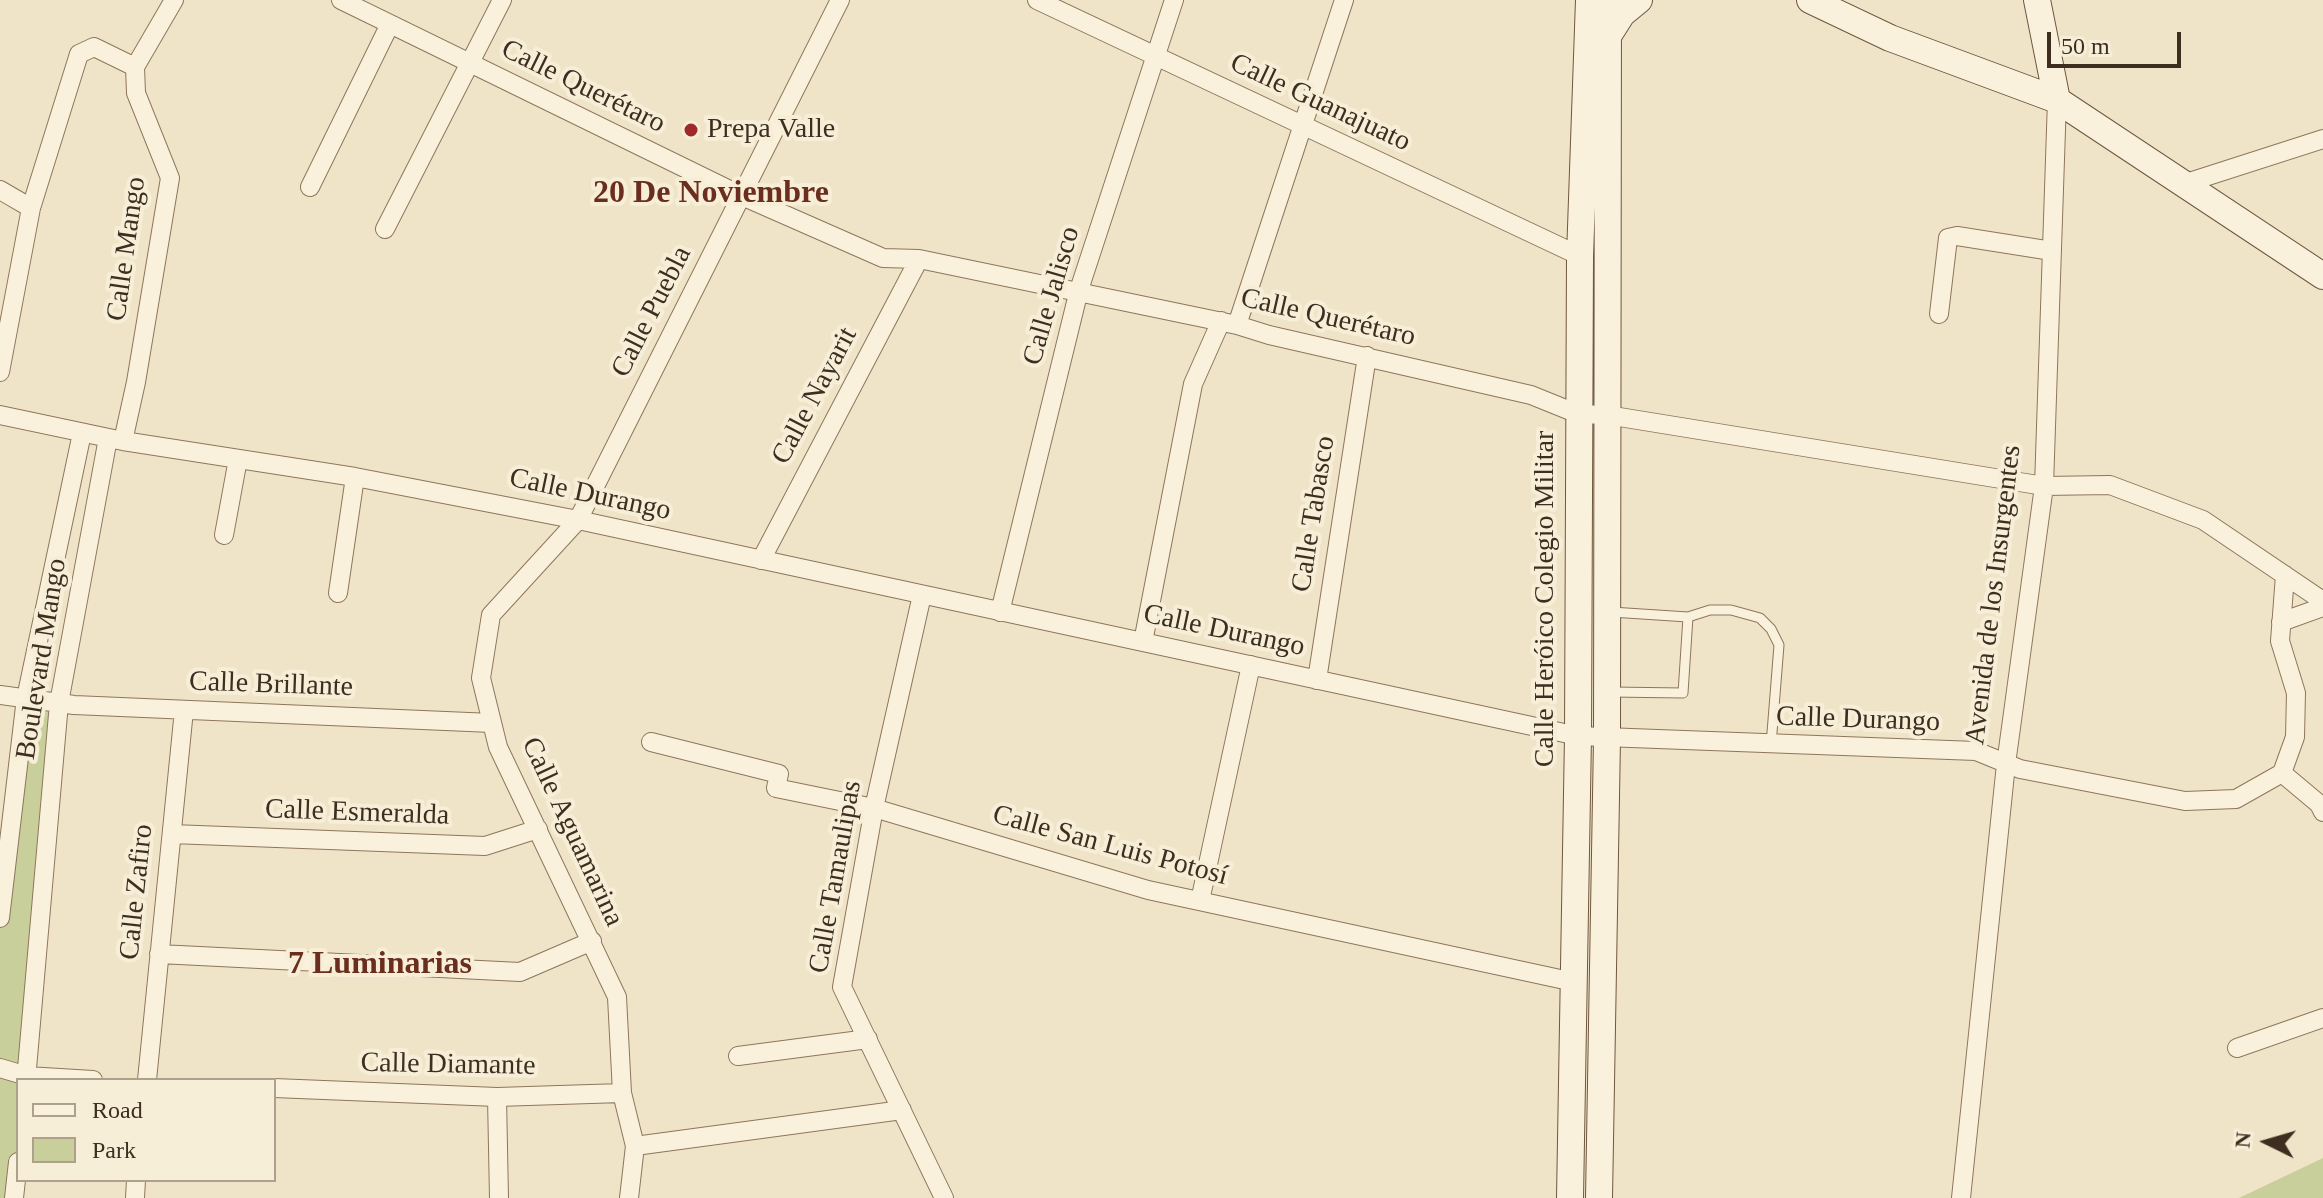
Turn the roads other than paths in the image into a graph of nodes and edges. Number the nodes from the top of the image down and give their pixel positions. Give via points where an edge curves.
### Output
1 (174, 0) edge
2 (341, 0) edge
3 (502, 0) edge
4 (840, 0) edge
5 (1037, 0) edge
6 (1174, 0) edge
7 (1344, 0) edge
8 (1589, 0) edge
9 (1608, 0) edge
10 (1639, 0) edge
11 (1810, 0) edge
12 (2037, 0) edge
13 (390, 24) junction
14 (1608, 36) junction
15 (1155, 57) junction
16 (471, 64) junction
17 (1598, 64) junction
18 (135, 67) junction
19 (2057, 100) junction
20 (1304, 126) junction
21 (2323, 139) edge
22 (2183, 184) junction
23 (310, 187) dead end
24 (0, 190) edge
25 (742, 196) junction
26 (31, 208) junction
27 (385, 229) dead end
28 (2052, 251) junction
29 (1580, 256) junction
30 (919, 259) junction
31 (2323, 276) edge
32 (1079, 290) junction
33 (1939, 314) dead end
34 (1229, 323) junction
35 (1367, 356) junction
36 (0, 372) edge
37 (1578, 414) junction
38 (0, 415) edge
39 (1607, 415) junction
40 (82, 433) junction
41 (115, 440) junction
42 (238, 459) junction
43 (355, 477) junction
44 (2044, 486) junction
45 (578, 520) junction
46 (224, 535) dead end
47 (761, 560) junction
48 (2285, 575) junction
49 (338, 593) dead end
50 (922, 595) junction
51 (2323, 601) edge
52 (2323, 607) edge
53 (1607, 611) junction
54 (1000, 612) junction
55 (1688, 617) junction
56 (2281, 622) junction
57 (1143, 642) junction
58 (1251, 665) junction
59 (1317, 680) junction
60 (1607, 692) junction
61 (0, 695) edge
62 (26, 698) junction
63 (53, 702) junction
64 (184, 710) junction
65 (492, 723) junction
66 (1578, 736) junction
67 (1607, 739) junction
68 (651, 742) dead end
69 (1771, 745) junction
70 (2006, 764) junction
71 (2282, 773) junction
72 (874, 808) junction
73 (2323, 812) edge
74 (538, 829) junction
75 (172, 834) junction
76 (1200, 901) junction
77 (0, 918) edge
78 (592, 941) junction
79 (159, 954) junction
80 (1574, 982) junction
81 (2323, 1018) edge
82 (1573, 1022) junction
83 (1602, 1025) junction
84 (868, 1039) junction
85 (2237, 1048) dead end
86 (738, 1056) dead end
87 (0, 1068) edge
88 (26, 1078) edge
89 (147, 1078) edge
90 (276, 1088) edge
91 (622, 1093) junction
92 (497, 1097) junction
93 (902, 1110) junction
94 (635, 1146) junction
95 (499, 1198) edge
96 (629, 1198) edge
97 (944, 1198) edge
98 (1570, 1198) edge
99 (1599, 1198) edge
100 (1961, 1198) edge

1 - 18 street
2 - 13 street, Calle Querétaro
3 - 16 street
4 - 25 street, Calle Puebla
5 - 15 street, Calle Guanajuato
6 - 15 street, Calle Jalisco
7 - 20 street
8 - 17 main road, Calle Heróico Colegio Militar
9 - 14 main road, Calle Heróico Colegio Militar
10 - 14 main road
11 - 19 main road via 1890,38
12 - 19 main road, Avenida de los Insurgentes
13 - 16 street, Calle Querétaro
13 - 23 street
14 - 17 main road, Calle Heróico Colegio Militar
15 - 20 street, Calle Guanajuato
15 - 32 street, Calle Jalisco
16 - 25 street, Calle Querétaro
16 - 27 street
17 - 29 main road, Calle Heróico Colegio Militar
17 - 39 main road, Calle Heróico Colegio Militar
18 - 26 street via 94,47 79,54
18 - 41 street, Calle Mango via 136,93 170,178 136,382
19 - 22 main road
19 - 28 street, Avenida de los Insurgentes
20 - 29 street, Calle Guanajuato
20 - 34 street
21 - 22 street
22 - 31 main road
24 - 26 street
25 - 30 street, Calle Querétaro via 883,258
25 - 45 street, Calle Puebla
26 - 36 street
28 - 33 street via 1948,238
28 - 44 street, Avenida de los Insurgentes
29 - 37 main road, Calle Heróico Colegio Militar
30 - 32 street, Calle Querétaro
30 - 47 street, Calle Nayarit
32 - 34 street, Calle Querétaro
32 - 54 street, Calle Jalisco
34 - 35 street, Calle Querétaro
34 - 57 street via 1193,384
35 - 37 street, Calle Querétaro via 1531,395
35 - 59 street, Calle Tabasco
37 - 39 street, Calle Querétaro
37 - 66 main road, Calle Heróico Colegio Militar
38 - 40 street, Calle Durango
39 - 44 street, Calle Querétaro
39 - 53 main road, Calle Heróico Colegio Militar
40 - 41 street, Calle Durango
40 - 62 street, Boulevard Mango
41 - 42 street, Calle Durango
41 - 63 street, Boulevard Mango
42 - 43 street, Calle Durango
42 - 46 street
43 - 45 street, Calle Durango
43 - 49 street
44 - 48 street, Calle Querétaro via 2110,485 2203,520
44 - 70 street, Avenida de los Insurgentes
45 - 47 street, Calle Durango
45 - 65 street, Calle Aguamarina via 491,615 481,678
47 - 50 street, Calle Durango
48 - 51 street, Calle Querétaro
48 - 56 street
50 - 54 street, Calle Durango
50 - 72 street, Calle Tamaulipas
52 - 56 street
53 - 55 lane
53 - 60 main road, Calle Heróico Colegio Militar
54 - 57 street, Calle Durango
55 - 60 lane via 1683,693
55 - 69 lane via 1731,610 1760,618 1771,629 1779,645
56 - 71 street via 2280,641 2296,693 2295,737
57 - 58 street, Calle Durango
58 - 59 street, Calle Durango
58 - 76 street
59 - 66 street, Calle Durango
60 - 67 main road, Calle Heróico Colegio Militar
61 - 62 street, Calle Brillante
62 - 63 street, Calle Brillante
62 - 77 street, Boulevard Mango
63 - 64 street, Calle Brillante
63 - 88 street, Boulevard Mango
64 - 65 street, Calle Brillante
64 - 75 street, Calle Zafiro
65 - 74 street, Calle Aguamarina via 498,747
66 - 67 street, Calle Durango
66 - 80 main road, Calle Heróico Colegio Militar
67 - 69 street, Calle Durango
67 - 83 main road, Calle Heróico Colegio Militar
68 - 72 street, Calle San Luis Potosí via 779,774 776,788
69 - 70 street, Calle Durango via 1976,751
70 - 71 street, Calle Durango via 2185,801 2236,799
70 - 100 street, Avenida de los Insurgentes
71 - 73 street
72 - 76 street, Calle San Luis Potosí
72 - 84 street, Calle Tamaulipas via 842,987
74 - 75 street, Calle Esmeralda via 485,846
74 - 78 street, Calle Aguamarina
75 - 79 street, Calle Zafiro
76 - 80 street, Calle San Luis Potosí
78 - 79 street via 520,972
78 - 91 street, Calle Aguamarina via 617,997
79 - 89 street, Calle Zafiro
80 - 82 main road, Calle Heróico Colegio Militar
81 - 85 street
82 - 83 main road
82 - 98 main road, Calle Heróico Colegio Militar
83 - 99 main road, Calle Heróico Colegio Militar
84 - 86 street
84 - 93 street, Calle Tamaulipas
87 - 88 street
90 - 92 street, Calle Diamante
91 - 92 street, Calle Diamante
91 - 94 street, Calle Aguamarina
92 - 95 street
93 - 94 street
93 - 97 street, Calle Tamaulipas
94 - 96 street, Calle Aguamarina

